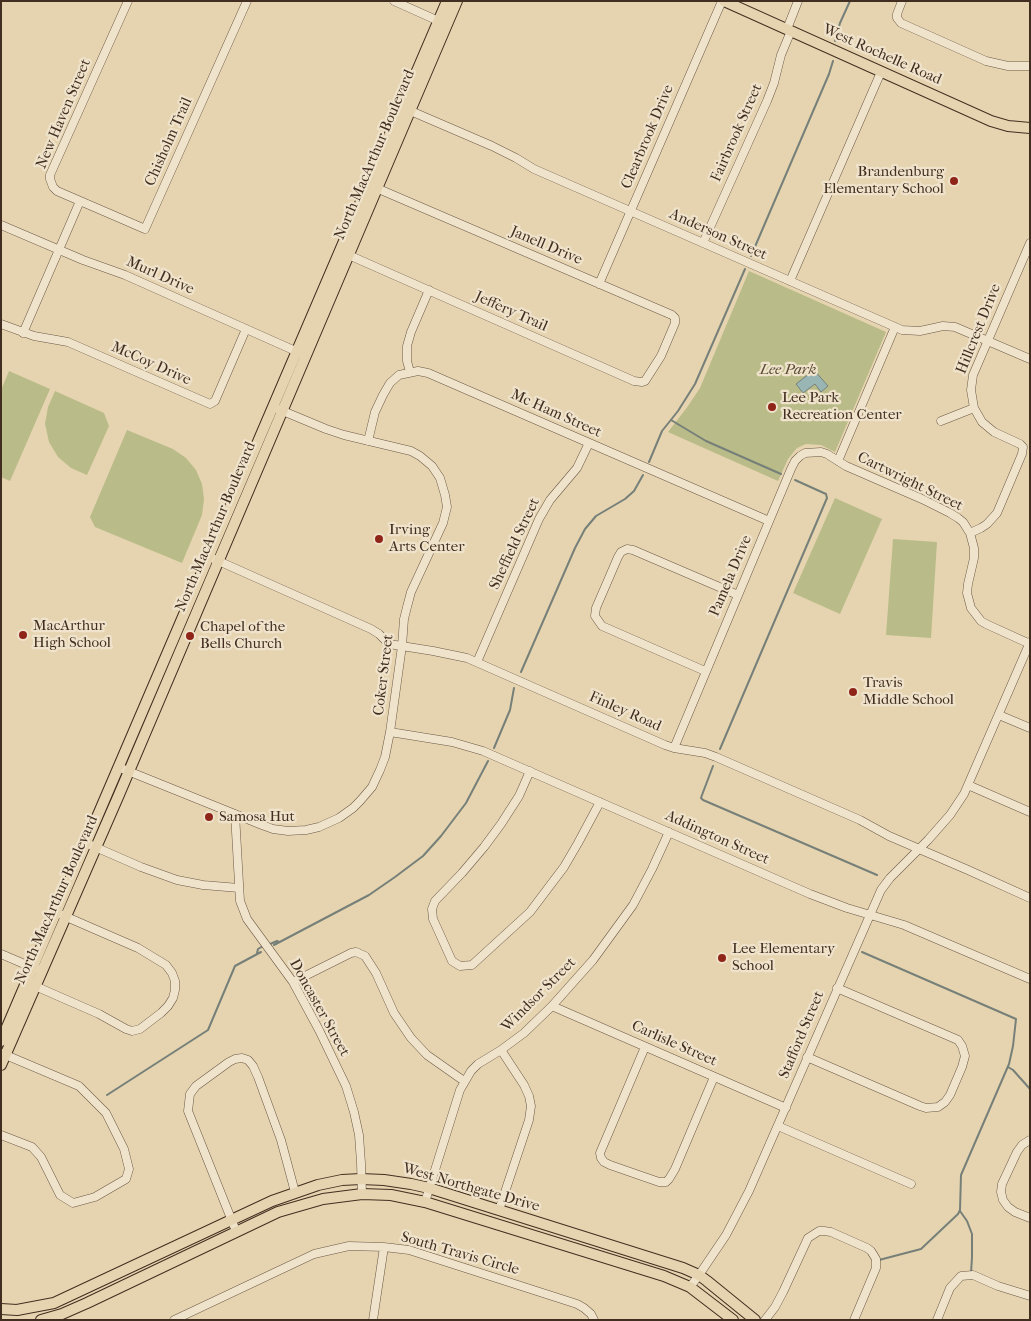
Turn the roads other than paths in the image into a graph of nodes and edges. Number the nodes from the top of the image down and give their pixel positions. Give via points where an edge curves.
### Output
1 (128, 1) edge
2 (247, 1) edge
3 (394, 1) edge
4 (723, 1) edge
5 (798, 1) edge
6 (902, 1) edge
7 (453, 4) edge
8 (443, 23) junction
9 (789, 30) junction
10 (1030, 66) edge
11 (881, 72) junction
12 (406, 109) junction
13 (1030, 128) edge
14 (373, 186) junction
15 (80, 201) junction
16 (631, 211) junction
17 (1, 225) edge
18 (703, 243) junction
19 (1030, 243) edge
20 (59, 250) junction
21 (344, 253) junction
22 (790, 281) junction
23 (599, 284) junction
24 (429, 290) junction
25 (1, 324) edge
26 (895, 326) junction
27 (246, 329) junction
28 (22, 333) junction
29 (987, 341) junction
30 (301, 354) junction
31 (661, 356) joint
32 (1030, 359) edge
33 (410, 372) junction
34 (974, 408) junction
35 (277, 409) junction
36 (941, 421) dead end
37 (368, 441) junction
38 (589, 443) junction
39 (838, 461) junction
40 (769, 521) junction
41 (970, 533) junction
42 (214, 558) junction
43 (738, 595) junction
44 (1029, 643) edge
45 (402, 646) junction
46 (477, 662) junction
47 (706, 671) junction
48 (165, 673) junction
49 (999, 715) junction
50 (139, 719) junction
51 (149, 723) junction
52 (1030, 728) edge
53 (390, 732) junction
54 (674, 748) junction
55 (118, 767) junction
56 (129, 771) junction
57 (530, 771) junction
58 (968, 785) junction
59 (600, 802) junction
60 (1030, 812) edge
61 (235, 814) junction
62 (669, 832) junction
63 (91, 845) junction
64 (920, 850) junction
65 (239, 888) junction
66 (1030, 898) edge
67 (56, 912) junction
68 (870, 915) junction
69 (66, 917) junction
70 (1, 954) edge
71 (37, 969) junction
72 (1030, 980) edge
73 (292, 982) junction
74 (35, 986) junction
75 (837, 988) junction
76 (552, 1006) junction
77 (1, 1041) edge
78 (645, 1047) junction
79 (501, 1050) junction
80 (807, 1057) junction
81 (3, 1058) edge
82 (714, 1077) junction
83 (464, 1081) junction
84 (786, 1108) junction
85 (778, 1126) junction
86 (1, 1135) edge
87 (1030, 1140) edge
88 (361, 1179) junction
89 (911, 1184) dead end
90 (429, 1188) junction
91 (295, 1192) junction
92 (362, 1194) junction
93 (425, 1202) junction
94 (499, 1210) junction
95 (1030, 1218) edge
96 (231, 1220) junction
97 (236, 1231) junction
98 (384, 1247) junction
99 (699, 1275) junction
100 (690, 1287) junction
101 (1030, 1296) edge
102 (1, 1309) edge
103 (41, 1320) edge
104 (174, 1320) edge
105 (373, 1320) edge
106 (594, 1320) edge
107 (733, 1320) edge
108 (755, 1320) edge
109 (765, 1320) edge
110 (854, 1320) edge
111 (937, 1320) edge

1 - 15 street, New Haven Street via 50,175 57,191
2 - 15 street, Chisholm Trail via 145,229
3 - 8 street
4 - 9 main road, West Rochelle Road
4 - 16 street, Clearbrook Drive
5 - 9 street, Fairbrook Street
6 - 10 street via 897,14 901,23 986,61
7 - 8 main road, North MacArthur Boulevard
8 - 12 main road, North MacArthur Boulevard
9 - 11 main road, West Rochelle Road
9 - 18 street, Fairbrook Street via 767,101
11 - 13 main road, West Rochelle Road via 990,121
11 - 22 street
12 - 14 main road, North MacArthur Boulevard
12 - 16 street, Anderson Street
14 - 21 main road, North MacArthur Boulevard
14 - 23 street, Janell Drive
15 - 20 street
16 - 18 street, Anderson Street
16 - 23 street, Clearbrook Drive
17 - 20 street, Murl Drive
18 - 22 street, Anderson Street
19 - 29 street, Hillcrest Drive
20 - 27 street, Murl Drive via 125,275
20 - 28 street
21 - 24 street, Jeffery Trail
21 - 30 main road, North MacArthur Boulevard
22 - 26 street, Anderson Street
23 - 31 street, Janell Drive via 675,318
24 - 31 street, Jeffery Trail via 634,381 645,381
24 - 33 street via 407,346
25 - 28 street, McCoy Drive
26 - 29 street, Anderson Street via 908,331 942,326 955,328
26 - 39 street
27 - 28 street, McCoy Drive via 215,401 210,404 73,344
27 - 30 street, Murl Drive
29 - 32 street, Anderson Street
29 - 34 street, Hillcrest Drive via 973,375
30 - 35 main road, North MacArthur Boulevard
33 - 37 street via 399,375 390,383 376,412
33 - 38 street, Mc Ham Street via 428,373
34 - 36 street
34 - 41 street via 989,428 1020,444 1023,450 997,513 987,524
35 - 37 street, Coker Street via 332,431
35 - 42 main road, North MacArthur Boulevard
37 - 45 street, Coker Street via 420,456 440,478 447,506 443,523 411,592
38 - 40 street, Mc Ham Street
38 - 46 street, Sheffield Street via 577,468 550,500 539,519
39 - 40 street, Pamela Drive via 821,452 812,451 800,456 791,469
39 - 41 street, Cartwright Street via 950,513 963,522
40 - 43 street, Pamela Drive
41 - 44 street, Cartwright Street via 974,548 967,593 971,608 986,624
42 - 45 street, Finley Road via 371,629 389,644
42 - 48 main road, North MacArthur Boulevard
43 - 47 street, Pamela Drive
43 - 47 street via 627,549 621,552 596,608 595,616 602,626
44 - 49 street, Stafford Street
45 - 46 street, Finley Road
45 - 53 street, Coker Street
46 - 54 street, Finley Road
47 - 54 street, Pamela Drive
48 - 50 main road, North MacArthur Boulevard
48 - 51 main road, North MacArthur Boulevard
49 - 52 street
49 - 58 street, Stafford Street
50 - 51 main road
50 - 55 main road, North MacArthur Boulevard
51 - 56 main road, North MacArthur Boulevard
53 - 57 street, Addington Street via 472,747
53 - 61 street, Coker Street via 372,787 353,808 338,818 319,827 288,831 262,826
54 - 64 street, Finley Road via 716,757
55 - 56 street, Coker Street
55 - 63 main road, North MacArthur Boulevard
56 - 61 street, Coker Street
56 - 63 main road, North MacArthur Boulevard
57 - 59 street, Addington Street
57 - 59 street via 501,824 435,901 432,909 433,919 452,961 460,966 472,966 530,912 564,867
58 - 60 street
58 - 64 street, Stafford Street via 950,814
59 - 62 street, Addington Street
61 - 65 street, Doncaster Street
62 - 68 street, Addington Street via 810,894
62 - 76 street, Windsor Street via 624,919
63 - 65 street via 177,880
63 - 67 main road, North MacArthur Boulevard
63 - 69 main road, North MacArthur Boulevard
64 - 66 street, Finley Road
64 - 68 street, Stafford Street via 884,884
65 - 73 street, Doncaster Street via 247,919
67 - 69 street
67 - 71 main road, North MacArthur Boulevard
68 - 72 street, Addington Street via 910,928
68 - 75 street, Stafford Street
69 - 71 main road, North MacArthur Boulevard
69 - 74 street via 138,948 166,965 175,980 170,1004 140,1029 132,1031
70 - 71 street
71 - 74 main road, North MacArthur Boulevard
71 - 77 main road, North MacArthur Boulevard
73 - 83 street via 346,955 356,952 365,956 410,1038 427,1055
73 - 88 street, Doncaster Street via 346,1086 359,1135
74 - 81 main road, North MacArthur Boulevard
75 - 80 street, Stafford Street
75 - 80 street via 958,1040 965,1056 950,1095 938,1107 926,1108
76 - 78 street, Carlisle Street
76 - 79 street, Windsor Street
78 - 82 street, Carlisle Street
78 - 82 street via 600,1153 604,1162 610,1165 666,1182 675,1169
79 - 83 street, Windsor Street via 478,1064
79 - 94 street via 524,1085 530,1106 529,1120
80 - 84 street, Stafford Street
81 - 86 street via 79,1086 106,1113 124,1150 129,1169 126,1179 96,1197 73,1203 60,1195 41,1157 32,1147
82 - 84 street, Carlisle Street
83 - 90 street, Windsor Street
84 - 85 street, Stafford Street
85 - 89 street
85 - 99 street, Stafford Street via 726,1235
87 - 95 street via 1017,1152 1001,1192 1008,1207
88 - 90 main road, West Northgate Drive
88 - 91 main road, West Northgate Drive via 342,1180
88 - 92 street, Doncaster Street
90 - 93 street, Windsor Street
90 - 94 main road, West Northgate Drive
91 - 96 main road, West Northgate Drive
91 - 96 street via 281,1140 253,1066 248,1060 235,1059 196,1086 190,1094 188,1111
92 - 93 main road, West Northgate Drive via 391,1194
92 - 97 main road, West Northgate Drive via 300,1205
93 - 100 main road, West Northgate Drive via 664,1276
94 - 99 main road, West Northgate Drive
96 - 97 street
96 - 102 main road, West Northgate Drive via 54,1303 18,1310
97 - 103 main road, West Northgate Drive via 87,1303
98 - 104 street, South Travis Circle via 349,1246 314,1254
98 - 105 street
98 - 106 street, South Travis Circle via 409,1250 577,1304
99 - 100 street, Stafford Street
99 - 108 main road, West Northgate Drive
100 - 107 main road, West Northgate Drive
101 - 111 street via 973,1276 961,1276 950,1288
109 - 110 street via 783,1292 808,1238 824,1230 871,1251 876,1259

